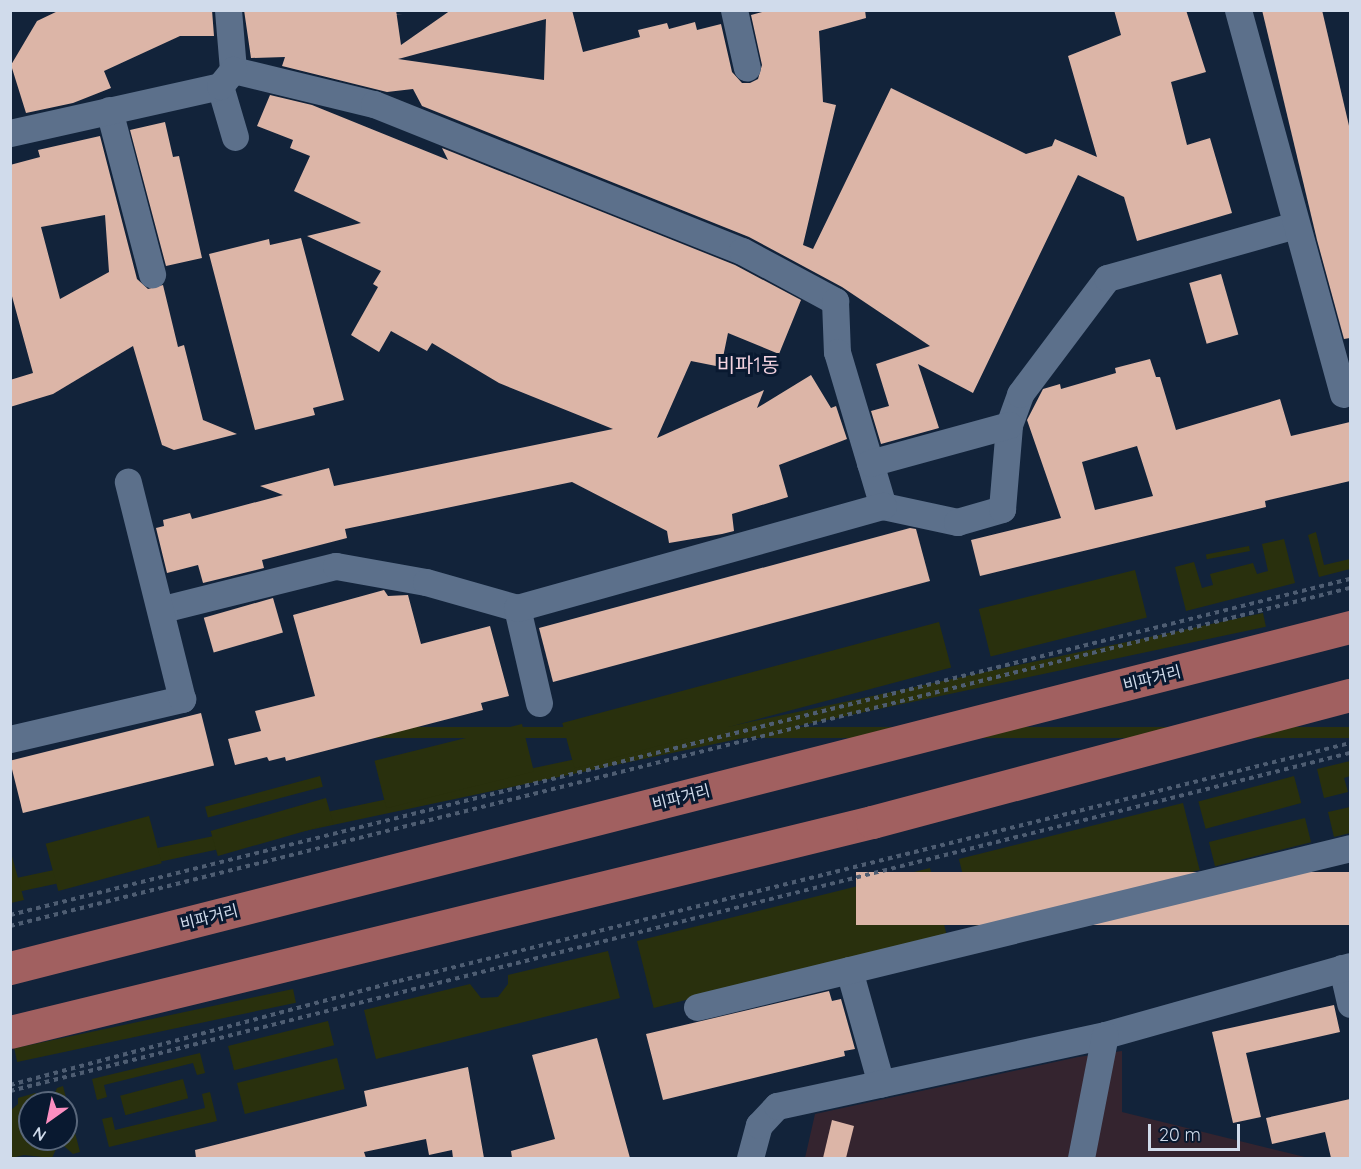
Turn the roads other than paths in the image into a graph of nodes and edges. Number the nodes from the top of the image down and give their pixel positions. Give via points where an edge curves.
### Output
1 (228, 10) edge
2 (734, 10) edge
3 (1238, 10) edge
4 (747, 68) dead end
5 (226, 78) junction
6 (109, 110) junction
7 (10, 133) edge
8 (235, 137) dead end
9 (1295, 225) junction
10 (152, 274) dead end
11 (1343, 394) dead end
12 (1009, 425) junction
13 (870, 463) junction
14 (128, 482) dead end
15 (884, 506) junction
16 (517, 608) junction
17 (162, 609) junction
18 (1350, 627) edge
19 (1350, 695) edge
20 (539, 703) dead end
21 (10, 740) edge
22 (1350, 848) edge
23 (1346, 967) edge
24 (10, 968) edge
25 (849, 970) junction
26 (1350, 1004) edge
27 (697, 1007) dead end
28 (10, 1032) edge
29 (1105, 1035) junction
30 (881, 1084) junction
31 (750, 1158) edge
32 (1081, 1158) edge

1 - 5 street
2 - 4 street
3 - 9 street
5 - 6 street
5 - 8 street
5 - 13 street via 374,104 742,251 835,301 837,352
6 - 7 street
6 - 10 street
9 - 11 street
9 - 12 street via 1107,278 1029,379
12 - 13 street
12 - 15 street via 1002,509 957,522
13 - 15 street
14 - 17 street
15 - 16 street
16 - 17 street via 426,582 336,566
16 - 20 street
17 - 21 street via 182,699
18 - 24 main road, 비파거리
19 - 28 main road via 872,822
22 - 25 street
23 - 26 street
23 - 29 street
25 - 27 street
25 - 30 street
29 - 30 street
29 - 32 street
30 - 31 street via 777,1106 759,1125

